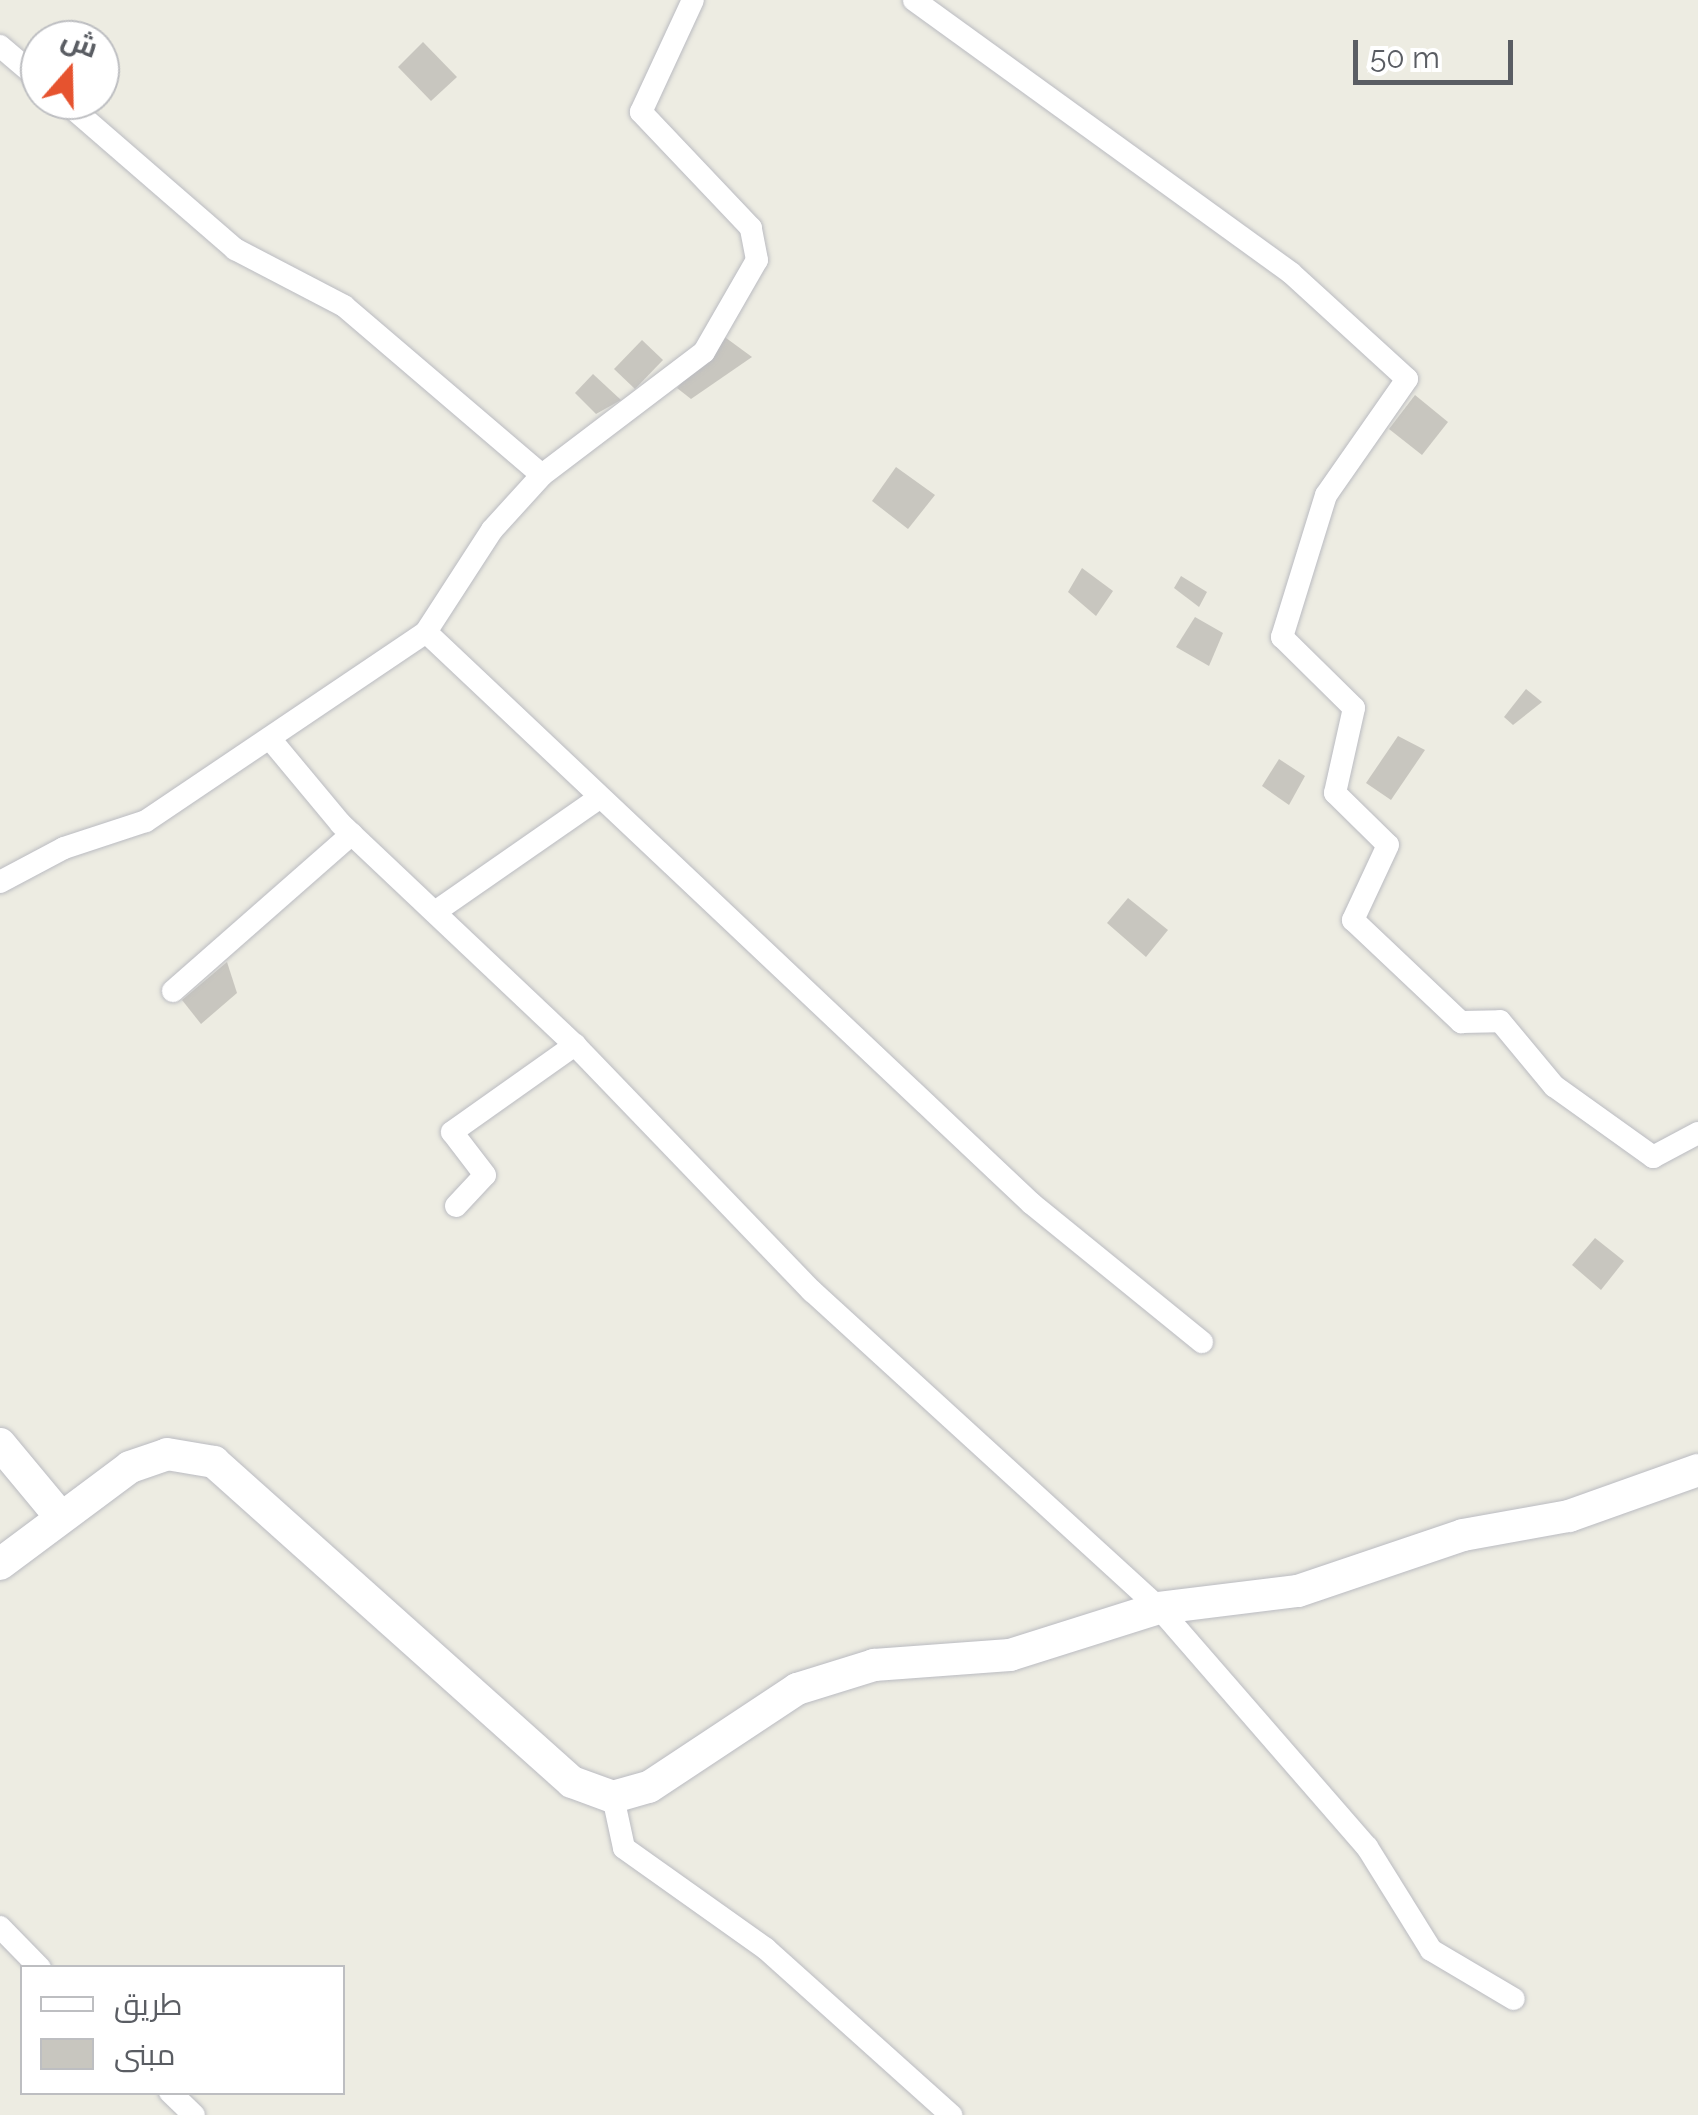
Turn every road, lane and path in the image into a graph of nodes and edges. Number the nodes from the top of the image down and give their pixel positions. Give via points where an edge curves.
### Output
1 (692, 0) edge
2 (914, 0) edge
3 (0, 46) edge
4 (20, 63) edge
5 (85, 120) edge
6 (542, 476) junction
7 (426, 632) junction
8 (271, 740) junction
9 (596, 800) junction
10 (352, 834) junction
11 (0, 882) edge
12 (435, 912) junction
13 (173, 991) dead end
14 (575, 1046) junction
15 (1698, 1133) edge
16 (456, 1206) dead end
17 (1202, 1342) dead end
18 (0, 1444) edge
19 (1698, 1470) edge
20 (59, 1515) junction
21 (0, 1564) edge
22 (1159, 1608) junction
23 (613, 1797) junction
24 (0, 1927) edge
25 (37, 1965) edge
26 (1514, 1998) dead end
27 (173, 2095) edge
28 (194, 2115) edge
29 (951, 2115) edge

1 - 6 street via 641,112 751,228 757,260 704,352
2 - 15 street via 1291,273 1408,379 1326,495 1282,637 1354,708 1335,793 1388,845 1352,920 1461,1022 1500,1022 1554,1086 1653,1157
3 - 4 street
5 - 6 street via 235,249 344,306
6 - 7 street via 492,530
7 - 8 street
7 - 9 street
8 - 10 street
8 - 11 street via 146,821 64,848
9 - 12 street
9 - 17 street via 742,922 1032,1204
10 - 12 street
10 - 13 street
12 - 14 street
14 - 16 street via 452,1132 485,1175
14 - 22 street via 812,1291
18 - 20 street
19 - 22 street via 1569,1516 1463,1535 1298,1591
20 - 21 street
20 - 23 street via 167,1454 214,1462 325,1571 572,1782
22 - 23 street via 1010,1655 874,1666 797,1688 649,1787
22 - 26 street via 1367,1846 1430,1950
23 - 29 street via 624,1848 766,1950
24 - 25 street
27 - 28 street

